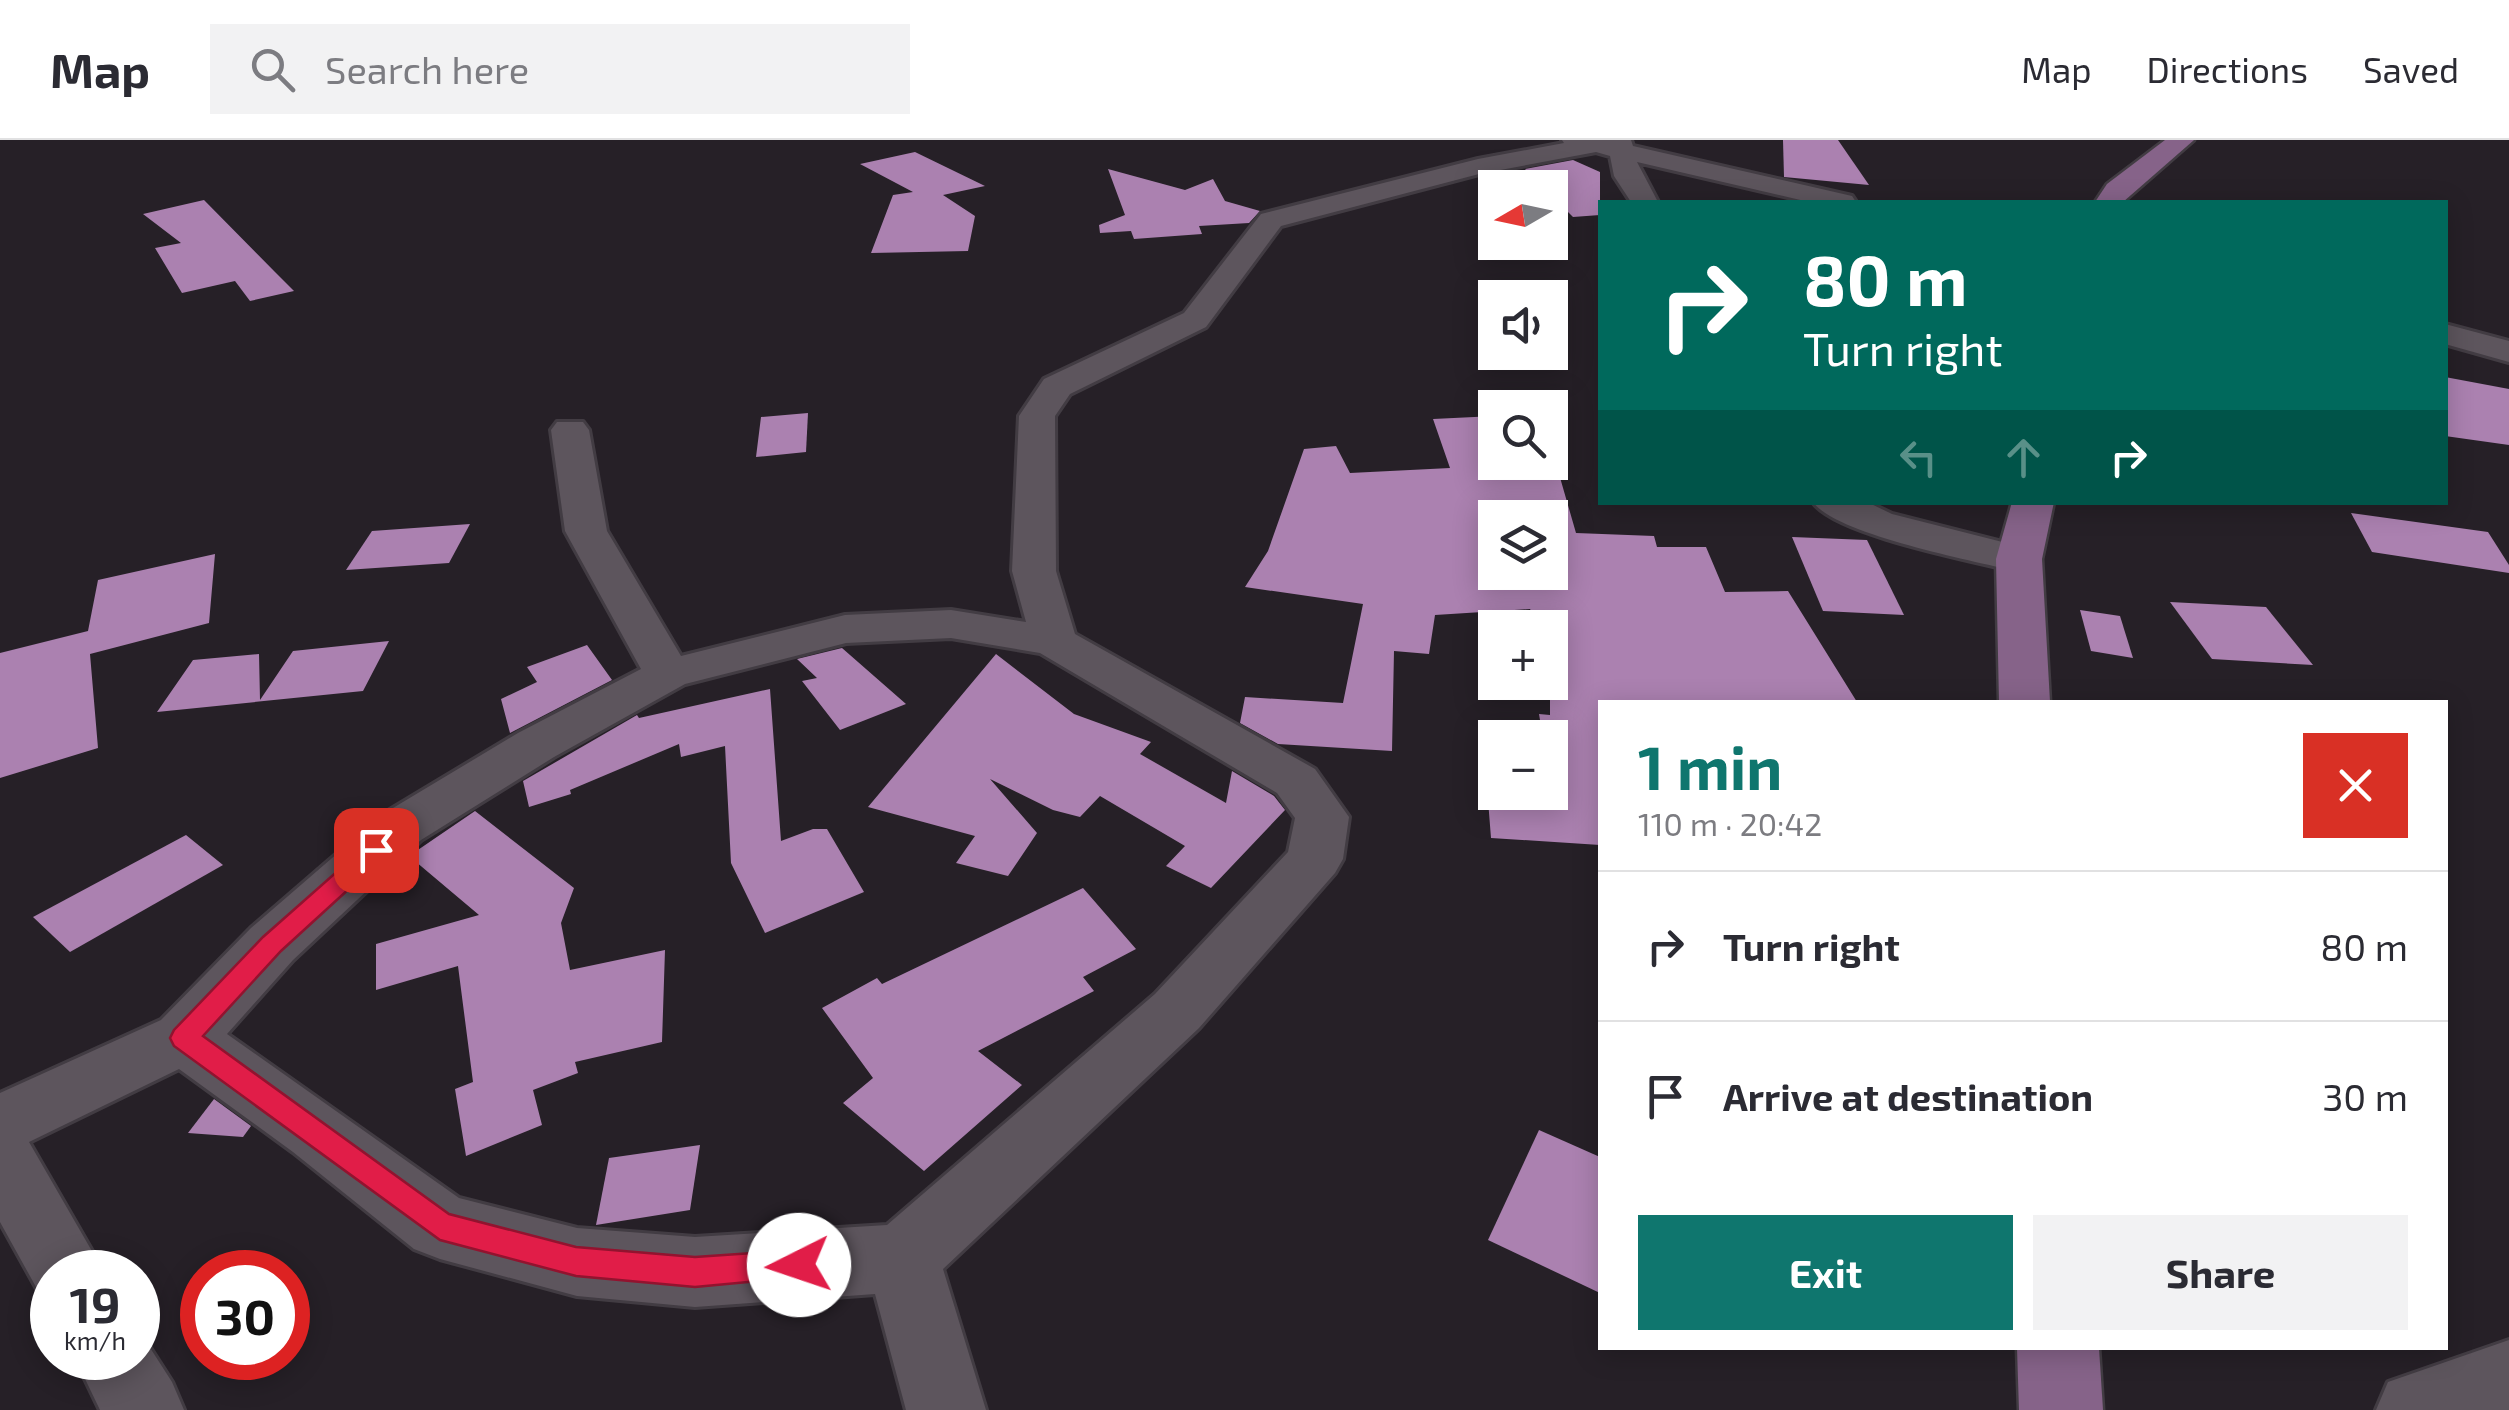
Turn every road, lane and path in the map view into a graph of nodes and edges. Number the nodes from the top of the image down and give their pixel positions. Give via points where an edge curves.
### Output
1 (2181, 140) edge
2 (1602, 144) edge
3 (1643, 200) edge
4 (1834, 200) edge
5 (2110, 200) edge
6 (2448, 335) edge
7 (2509, 352) edge
8 (570, 430) dead end
9 (1838, 505) edge
10 (2032, 505) edge
11 (2019, 559) junction
12 (1054, 640) junction
13 (668, 674) junction
14 (2025, 700) edge
15 (184, 1038) junction
16 (0, 1124) edge
17 (0, 1156) edge
18 (53, 1250) edge
19 (902, 1258) junction
20 (2058, 1350) edge
21 (2509, 1379) edge
22 (127, 1380) edge
23 (144, 1410) edge
24 (946, 1410) edge
25 (2061, 1410) edge
26 (2416, 1410) edge

1 - 5 main road
2 - 3 street
2 - 4 street
2 - 12 street via 1478,167 1271,220 1195,320 1057,387 1037,416 1034,571
6 - 7 street
8 - 13 street via 586,531
9 - 11 street via 1877,523
10 - 11 main road
11 - 14 main road
12 - 13 street via 951,624 845,629
12 - 19 street via 1296,781 1322,817 1316,859 1176,1011
13 - 15 street via 402,827 272,944
15 - 16 street
15 - 19 street via 440,1226 576,1262 695,1272
17 - 18 street
19 - 24 street
20 - 25 main road
21 - 26 street
22 - 23 street

